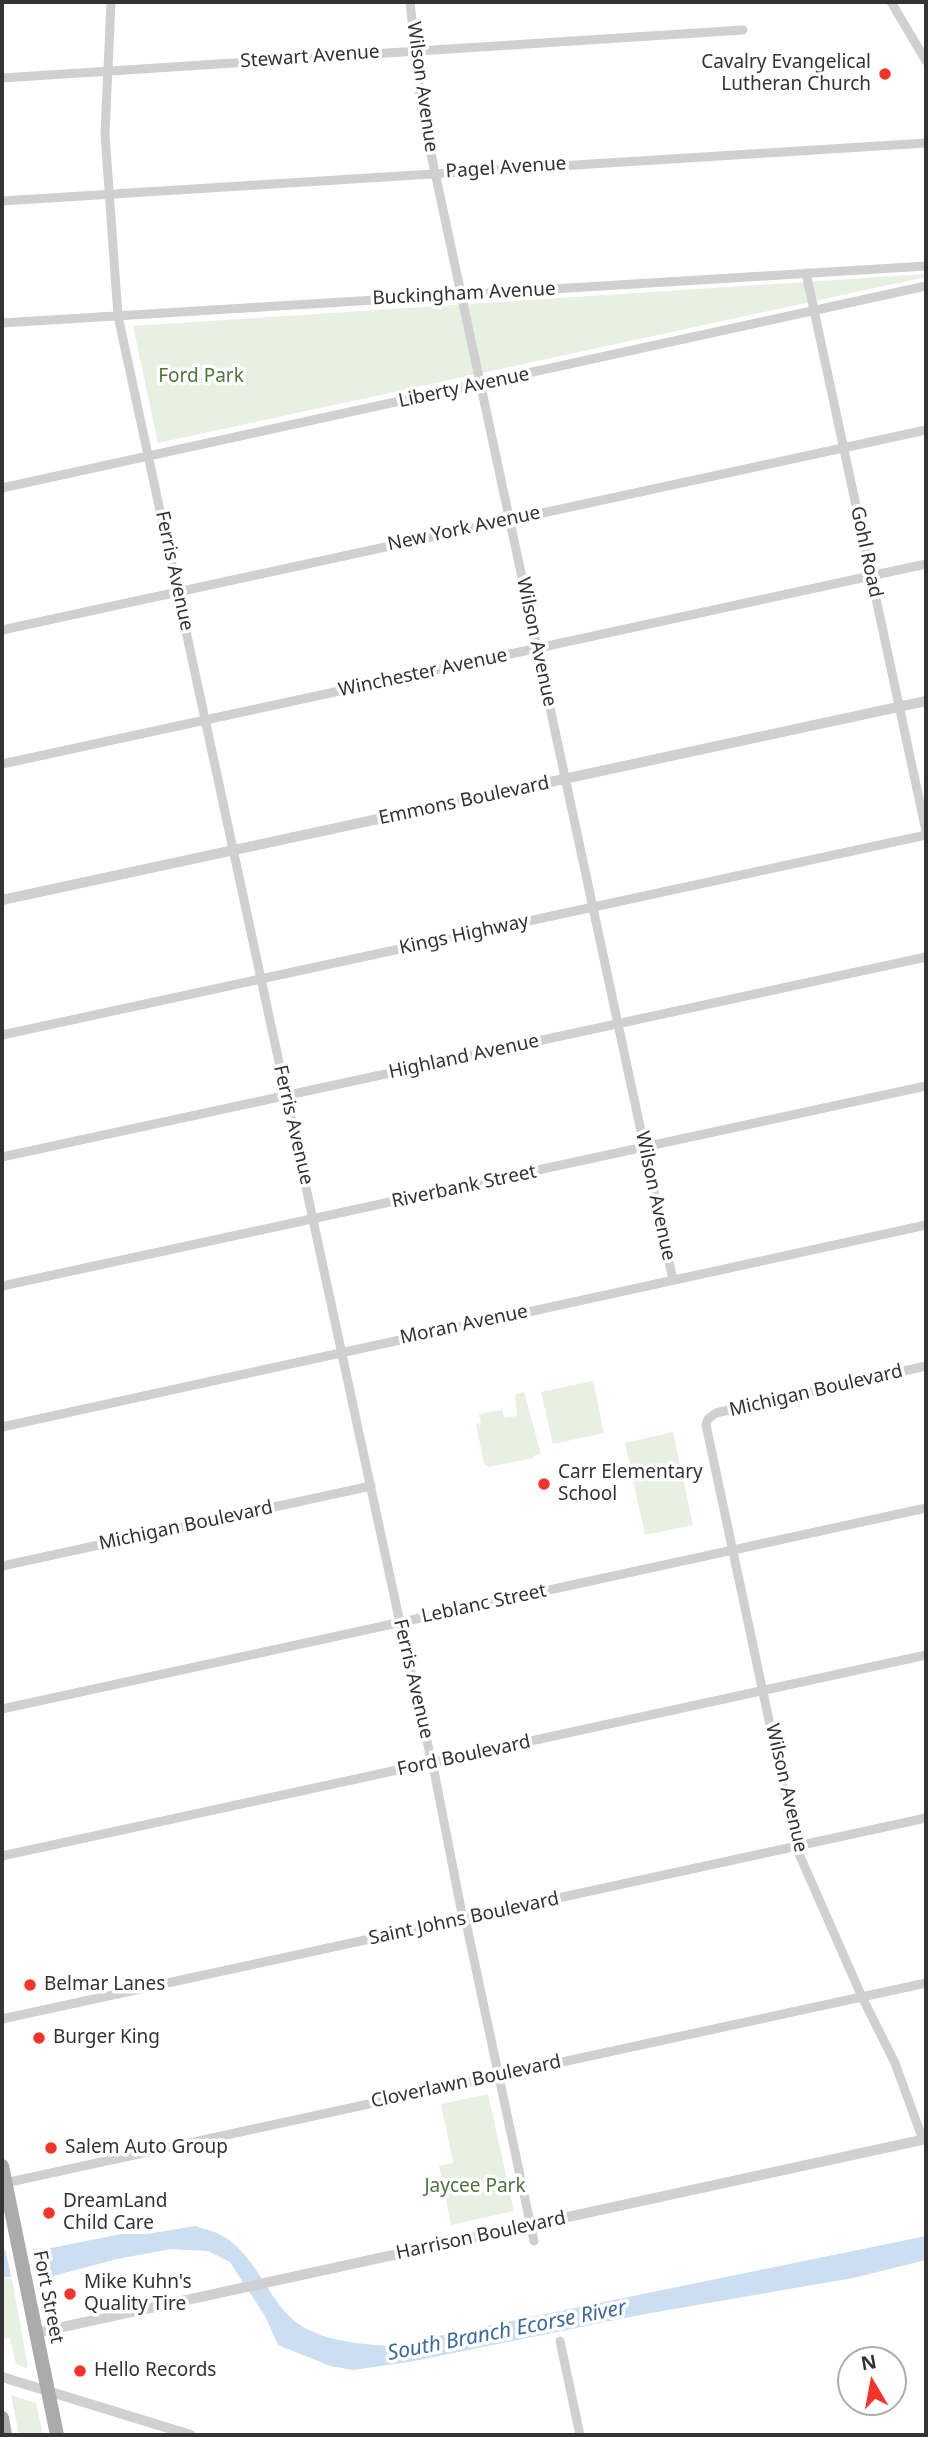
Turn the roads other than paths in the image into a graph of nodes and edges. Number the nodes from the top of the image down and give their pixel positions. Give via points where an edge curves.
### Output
1 (111, 2) edge
2 (410, 2) edge
3 (891, 2) edge
4 (743, 30) dead end
5 (414, 51) junction
6 (926, 61) edge
7 (108, 71) junction
8 (2, 78) edge
9 (926, 143) edge
10 (435, 173) junction
11 (109, 193) junction
12 (2, 201) edge
13 (926, 266) edge
14 (806, 273) junction
15 (926, 286) edge
16 (461, 294) junction
17 (814, 312) junction
18 (118, 316) junction
19 (2, 323) edge
20 (480, 384) junction
21 (926, 430) edge
22 (844, 448) junction
23 (148, 456) junction
24 (2, 488) edge
25 (510, 519) junction
26 (926, 564) edge
27 (871, 576) junction
28 (179, 592) junction
29 (2, 629) edge
30 (537, 649) junction
31 (926, 701) edge
32 (899, 706) junction
33 (205, 720) junction
34 (2, 764) edge
35 (566, 779) junction
36 (926, 833) edge
37 (233, 851) junction
38 (2, 900) edge
39 (592, 907) junction
40 (926, 957) edge
41 (261, 979) junction
42 (619, 1023) junction
43 (2, 1035) edge
44 (926, 1086) edge
45 (287, 1094) junction
46 (646, 1148) junction
47 (2, 1157) edge
48 (313, 1219) junction
49 (926, 1225) edge
50 (673, 1280) junction
51 (2, 1286) edge
52 (342, 1352) junction
53 (926, 1366) edge
54 (708, 1419) joint
55 (2, 1427) edge
56 (371, 1486) junction
57 (926, 1508) edge
58 (733, 1550) junction
59 (2, 1566) edge
60 (400, 1623) junction
61 (926, 1655) edge
62 (764, 1690) junction
63 (2, 1709) edge
64 (432, 1762) junction
65 (926, 1818) edge
66 (796, 1847) junction
67 (2, 1856) edge
68 (463, 1919) junction
69 (926, 1983) edge
70 (862, 1997) junction
71 (2, 2019) edge
72 (498, 2075) junction
73 (925, 2139) edge
74 (2, 2166) edge
75 (5, 2183) junction
76 (6, 2200) edge
77 (531, 2225) junction
78 (534, 2242) dead end
79 (35, 2333) junction
80 (560, 2341) dead end
81 (2, 2377) edge
82 (48, 2391) junction
83 (2, 2418) edge
84 (186, 2434) edge
85 (5, 2435) edge
86 (57, 2435) edge
87 (580, 2435) edge

1 - 7 street, Ferris Avenue
2 - 5 street, Wilson Avenue
3 - 6 street
4 - 5 street, Stewart Avenue
5 - 7 street, Stewart Avenue
5 - 10 street, Wilson Avenue
7 - 8 street, Stewart Avenue
7 - 11 street, Ferris Avenue via 105,134
9 - 10 street, Pagel Avenue
10 - 11 street, Pagel Avenue
10 - 16 street, Wilson Avenue
11 - 12 street, Pagel Avenue
11 - 18 street, Ferris Avenue
13 - 14 street, Buckingham Avenue
14 - 16 street, Buckingham Avenue
14 - 17 street, Gohl Road
15 - 17 street, Liberty Avenue
16 - 18 street, Buckingham Avenue
16 - 20 street, Wilson Avenue
17 - 20 street, Liberty Avenue
17 - 22 street, Gohl Road
18 - 19 street, Buckingham Avenue
18 - 23 street, Ferris Avenue
20 - 23 street, Liberty Avenue
20 - 25 street, Wilson Avenue
21 - 22 street, New York Avenue
22 - 25 street, New York Avenue
22 - 27 street, Gohl Road
23 - 24 street, Liberty Avenue
23 - 28 street, Ferris Avenue
25 - 28 street, New York Avenue
25 - 30 street, Wilson Avenue
26 - 27 street, Winchester Avenue
27 - 30 street, Winchester Avenue
27 - 32 street, Gohl Road
28 - 29 street, New York Avenue
28 - 33 street, Ferris Avenue
30 - 33 street, Winchester Avenue
30 - 35 street, Wilson Avenue
31 - 32 street, Emmons Boulevard
32 - 35 street, Emmons Boulevard
32 - 36 street, Gohl Road
33 - 34 street, Winchester Avenue
33 - 37 street, Ferris Avenue
35 - 37 street, Emmons Boulevard
35 - 39 street, Wilson Avenue
36 - 39 street, Kings Highway
37 - 38 street, Emmons Boulevard
37 - 41 street, Ferris Avenue
39 - 41 street, Kings Highway
39 - 42 street, Wilson Avenue
40 - 42 street, Highland Avenue
41 - 43 street, Kings Highway
41 - 45 street, Ferris Avenue
42 - 45 street, Highland Avenue
42 - 46 street, Wilson Avenue
44 - 46 street, Riverbank Street
45 - 47 street, Highland Avenue
45 - 48 street, Ferris Avenue
46 - 48 street, Riverbank Street
46 - 50 street, Wilson Avenue
48 - 51 street, Riverbank Street
48 - 52 street, Ferris Avenue
49 - 50 street, Moran Avenue
50 - 52 street, Moran Avenue
52 - 55 street, Moran Avenue
52 - 56 street, Ferris Avenue
53 - 54 street, Michigan Boulevard via 716,1413
54 - 58 street, Wilson Avenue via 706,1429
56 - 59 street, Michigan Boulevard
56 - 60 street, Ferris Avenue
57 - 58 street, Leblanc Street
58 - 60 street, Leblanc Street
58 - 62 street, Wilson Avenue
60 - 63 street, Leblanc Street
60 - 64 street, Ferris Avenue
61 - 62 street, Ford Boulevard
62 - 64 street, Ford Boulevard
62 - 66 street, Wilson Avenue
64 - 67 street, Ford Boulevard
64 - 68 street, Ferris Avenue
65 - 66 street, Saint Johns Boulevard
66 - 68 street, Saint Johns Boulevard
66 - 70 street, Wilson Avenue
68 - 71 street, Saint Johns Boulevard
68 - 72 street, Ferris Avenue
69 - 70 street, Cloverlawn Boulevard
70 - 72 street, Cloverlawn Boulevard
70 - 73 street, Wilson Avenue
72 - 75 street, Cloverlawn Boulevard
72 - 77 street, Ferris Avenue
73 - 77 street, Harrison Boulevard
74 - 75 main road, Fort Street
75 - 76 main road, Fort Street
76 - 79 main road, Fort Street
77 - 78 street, Ferris Avenue
77 - 79 street, Harrison Boulevard
79 - 82 main road, Fort Street
80 - 87 street
81 - 82 street
82 - 84 street
82 - 86 main road, Fort Street
83 - 85 main road

